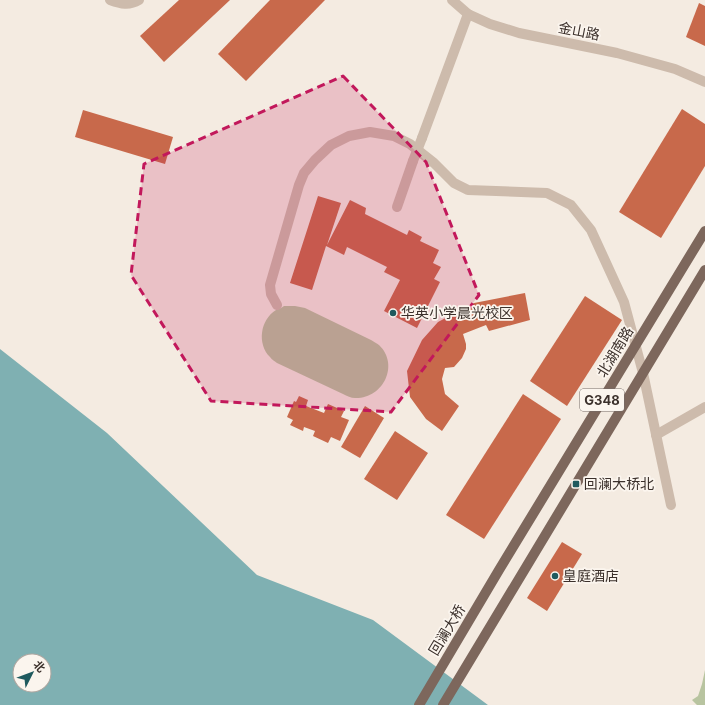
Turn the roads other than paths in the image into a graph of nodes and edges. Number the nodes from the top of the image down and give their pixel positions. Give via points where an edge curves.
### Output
1 (110, 0) edge
2 (139, 0) edge
3 (452, 0) edge
4 (468, 14) junction
5 (705, 82) edge
6 (397, 207) dead end
7 (705, 231) edge
8 (705, 270) edge
9 (277, 305) dead end
10 (636, 345) junction
11 (642, 373) junction
12 (705, 406) edge
13 (656, 435) junction
14 (671, 505) dead end
15 (500, 570) joint
16 (419, 705) edge
17 (443, 705) edge

1 - 2 street via 122,4
3 - 4 street, 金山路
4 - 5 street, 金山路 via 519,33 617,53 674,69
4 - 6 street, bridge
7 - 10 main road, 北湖南路 / G348
8 - 11 main road, G348
9 - 10 street via 271,294 270,285 304,173 331,145 349,136 370,132 394,136 410,144 454,183 468,190 547,194 570,205 591,230 624,302
10 - 11 street
10 - 15 main road, 北湖南路 / G348
11 - 13 street
11 - 17 main road, G348
12 - 13 street
13 - 14 street
15 - 16 main road, 回澜大桥 / G348

